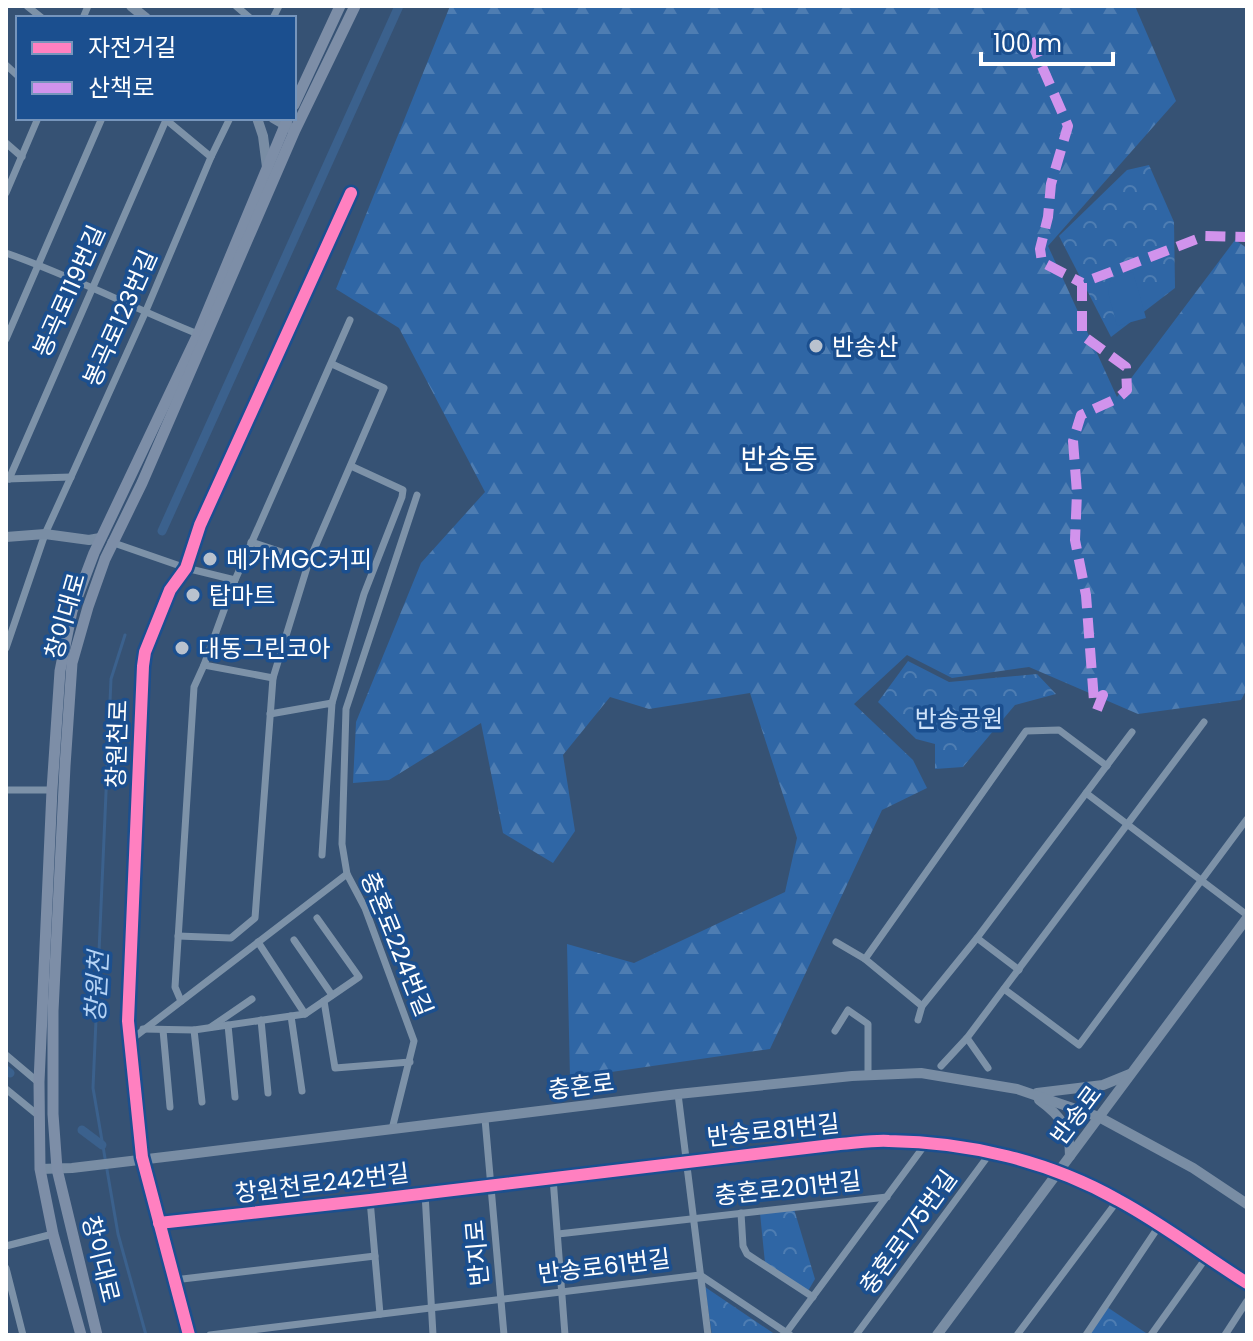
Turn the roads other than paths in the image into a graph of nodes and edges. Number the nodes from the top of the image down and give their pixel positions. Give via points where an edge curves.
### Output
1 (340, 6) edge
2 (355, 6) edge
3 (298, 91) edge
4 (296, 112) edge
5 (37, 120) edge
6 (101, 120) edge
7 (165, 120) edge
8 (166, 120) edge
9 (229, 120) edge
10 (258, 120) edge
11 (289, 125) edge
12 (6, 143) edge
13 (22, 157) junction
14 (211, 157) junction
15 (267, 167) junction
16 (6, 193) edge
17 (351, 193) dead end
18 (6, 253) edge
19 (38, 264) junction
20 (93, 287) junction
21 (145, 313) junction
22 (350, 320) dead end
23 (198, 334) junction
24 (6, 339) edge
25 (332, 364) junction
26 (351, 466) junction
27 (71, 477) junction
28 (8, 479) edge
29 (417, 495) dead end
30 (45, 534) junction
31 (6, 537) edge
32 (106, 540) junction
33 (251, 542) junction
34 (309, 561) junction
35 (183, 567) junction
36 (235, 580) junction
37 (6, 648) edge
38 (204, 665) junction
39 (273, 678) junction
40 (332, 703) junction
41 (270, 714) junction
42 (1204, 722) dead end
43 (1132, 732) dead end
44 (1107, 766) junction
45 (6, 790) edge
46 (52, 790) junction
47 (1086, 793) junction
48 (1247, 819) edge
49 (1127, 824) junction
50 (322, 855) dead end
51 (347, 874) junction
52 (1201, 880) junction
53 (1247, 916) edge
54 (317, 918) dead end
55 (178, 936) junction
56 (977, 938) junction
57 (294, 940) dead end
58 (258, 942) junction
59 (836, 942) dead end
60 (865, 959) junction
61 (1019, 970) junction
62 (1004, 989) junction
63 (332, 995) junction
64 (252, 999) dead end
65 (181, 1001) junction
66 (324, 1001) junction
67 (922, 1006) junction
68 (305, 1014) junction
69 (291, 1016) junction
70 (261, 1020) junction
71 (918, 1020) dead end
72 (228, 1025) junction
73 (209, 1028) junction
74 (143, 1029) junction
75 (163, 1030) junction
76 (194, 1030) junction
77 (835, 1031) dead end
78 (967, 1038) junction
79 (128, 1042) junction
80 (6, 1055) edge
81 (410, 1062) junction
82 (941, 1066) dead end
83 (988, 1068) dead end
84 (1132, 1073) junction
85 (868, 1075) junction
86 (39, 1082) junction
87 (6, 1089) edge
88 (302, 1091) dead end
89 (268, 1093) dead end
90 (678, 1094) junction
91 (1031, 1094) junction
92 (235, 1097) dead end
93 (202, 1102) dead end
94 (170, 1107) dead end
95 (39, 1116) junction
96 (1099, 1117) junction
97 (485, 1119) junction
98 (392, 1129) junction
99 (927, 1142) junction
100 (991, 1152) junction
101 (1070, 1156) junction
102 (139, 1160) junction
103 (686, 1162) junction
104 (40, 1169) junction
105 (57, 1169) junction
106 (1059, 1171) junction
107 (553, 1178) junction
108 (490, 1185) junction
109 (425, 1193) junction
110 (887, 1197) junction
111 (370, 1200) junction
112 (1118, 1200) junction
113 (1247, 1204) edge
114 (741, 1213) junction
115 (693, 1218) junction
116 (159, 1223) junction
117 (1159, 1226) junction
118 (53, 1234) junction
119 (558, 1234) junction
120 (6, 1246) edge
121 (375, 1256) junction
122 (1206, 1258) junction
123 (6, 1268) edge
124 (700, 1275) junction
125 (174, 1280) junction
126 (1247, 1283) edge
127 (561, 1293) junction
128 (813, 1297) junction
129 (501, 1299) junction
130 (1247, 1301) edge
131 (432, 1307) junction
132 (380, 1314) junction
133 (707, 1334) edge
134 (788, 1334) edge
135 (23, 1335) edge
136 (81, 1335) edge
137 (97, 1335) edge
138 (189, 1335) edge
139 (210, 1335) edge
140 (433, 1335) edge
141 (504, 1335) edge
142 (565, 1335) edge
143 (696, 1335) edge
144 (856, 1335) edge
145 (937, 1335) edge
146 (1017, 1335) edge
147 (1086, 1335) edge
148 (1151, 1335) edge
149 (1225, 1335) edge

1 - 3 main road
2 - 4 main road, 창이대로
5 - 13 street
6 - 19 street
7 - 20 street, 봉곡로119번길
8 - 14 street
9 - 14 street, 봉곡로123번길
10 - 15 main road
11 - 15 main road, 창이대로
11 - 32 main road, 창이대로 via 142,483
12 - 13 street
13 - 16 street
14 - 21 street, 봉곡로123번길
15 - 23 main road, 창이대로
17 - 35 street, 창원천로
18 - 19 street
19 - 20 street
19 - 24 street
20 - 21 street
20 - 28 street, 봉곡로119번길
21 - 23 street
21 - 27 street, 봉곡로123번길
22 - 25 street
23 - 32 main road, 창이대로 via 109,523
25 - 26 street via 384,388
25 - 33 street
26 - 34 street
26 - 40 street via 403,490 364,594
27 - 28 street
27 - 30 street, 봉곡로123번길
29 - 51 street, 충혼로224번길 via 346,709 342,844
30 - 31 main road
30 - 32 main road
30 - 37 street, 봉곡로123번길
32 - 35 street
32 - 46 main road, 창이대로 via 72,611 60,671
32 - 105 main road, 창이대로 via 72,663 53,1011
33 - 34 street
33 - 36 street
34 - 39 street
35 - 36 street
35 - 79 street, 창원천로 via 143,666
36 - 38 street
38 - 39 street
38 - 55 street via 194,687
39 - 41 street
40 - 41 street
40 - 50 street
41 - 55 street via 255,918 231,938
42 - 49 street
43 - 44 street
44 - 47 street
44 - 60 street via 1059,730 1026,731
45 - 46 street
46 - 86 main road, 창이대로
47 - 49 street
47 - 56 street
48 - 52 street
49 - 52 street
49 - 61 street
51 - 58 street
51 - 81 street, 충혼로224번길 via 365,908 414,1041
52 - 53 street
52 - 62 street via 1079,1045
53 - 84 main road, 반송로
54 - 63 street via 359,977
55 - 65 street via 175,987
56 - 61 street
56 - 67 street
57 - 63 street
58 - 65 street
58 - 68 street
59 - 60 street
60 - 67 street
61 - 62 street
62 - 78 street
63 - 66 street
64 - 73 street
65 - 74 street
66 - 68 street
66 - 81 street via 335,1068
67 - 71 street
68 - 69 street
69 - 70 street
69 - 88 street
70 - 72 street
70 - 89 street
72 - 73 street
72 - 92 street
73 - 76 street
74 - 75 street
74 - 79 street
75 - 76 street
75 - 94 street
76 - 93 street
77 - 85 street via 848,1010 868,1024
78 - 82 street
78 - 83 street
79 - 102 street, 창원천로
80 - 86 street
81 - 98 street, 충혼로224번길
84 - 91 main road, 충혼로 via 1103,1085
84 - 96 main road, 반송로
85 - 90 main road, 충혼로
85 - 91 main road, 충혼로 via 921,1073
86 - 95 main road, 창이대로
87 - 95 street
90 - 97 main road, 충혼로
90 - 103 street, 충혼로201번길
91 - 96 main road, 충혼로
91 - 101 main road, 충혼로 via 1059,1116
95 - 104 main road, 창이대로
96 - 101 main road, 반송로
96 - 113 main road, 충혼로
97 - 98 main road, 충혼로
97 - 108 street, 반지로
98 - 102 main road, 충혼로
99 - 100 street, 반송로81번길
99 - 103 street, 반송로81번길 via 887,1140
99 - 110 street
100 - 106 street, 반송로81번길
100 - 144 street, 충혼로175번길
101 - 106 main road, 반송로
102 - 105 main road, 충혼로
102 - 116 street, 창원천로
103 - 107 street, 반송로81번길
103 - 115 street, 충혼로201번길
104 - 105 main road
104 - 118 main road, 창이대로
105 - 137 main road, 창이대로
106 - 112 street, 반송로81번길
106 - 145 main road, 반송로
107 - 108 street, 반송로81번길
107 - 119 street
108 - 109 street, 창원천로242번길
108 - 129 street, 반지로
109 - 111 street, 창원천로242번길
109 - 131 street
110 - 114 street, 충혼로201번길
110 - 128 street
111 - 116 street, 창원천로242번길
111 - 121 street
112 - 117 street, 반송로81번길
112 - 146 street
114 - 115 street, 충혼로201번길
114 - 128 street via 747,1254
115 - 119 street, 충혼로201번길
115 - 124 street, 충혼로201번길
116 - 125 street, 창원천로
117 - 122 street, 반송로81번길
117 - 147 street
118 - 120 street
118 - 136 main road, 창이대로
119 - 127 street
121 - 125 street
121 - 132 street
122 - 126 street, 반송로81번길
122 - 148 street
123 - 135 street
124 - 127 street, 반송로61번길
124 - 133 street, 충혼로201번길
124 - 134 street, 반송로61번길
125 - 138 street, 창원천로
127 - 129 street, 반송로61번길
127 - 142 street
128 - 134 street
129 - 131 street, 반송로61번길
129 - 141 street, 반지로
130 - 149 street
131 - 132 street, 반송로61번길
131 - 140 street
132 - 139 street, 반송로61번길
133 - 143 street, 충혼로201번길

